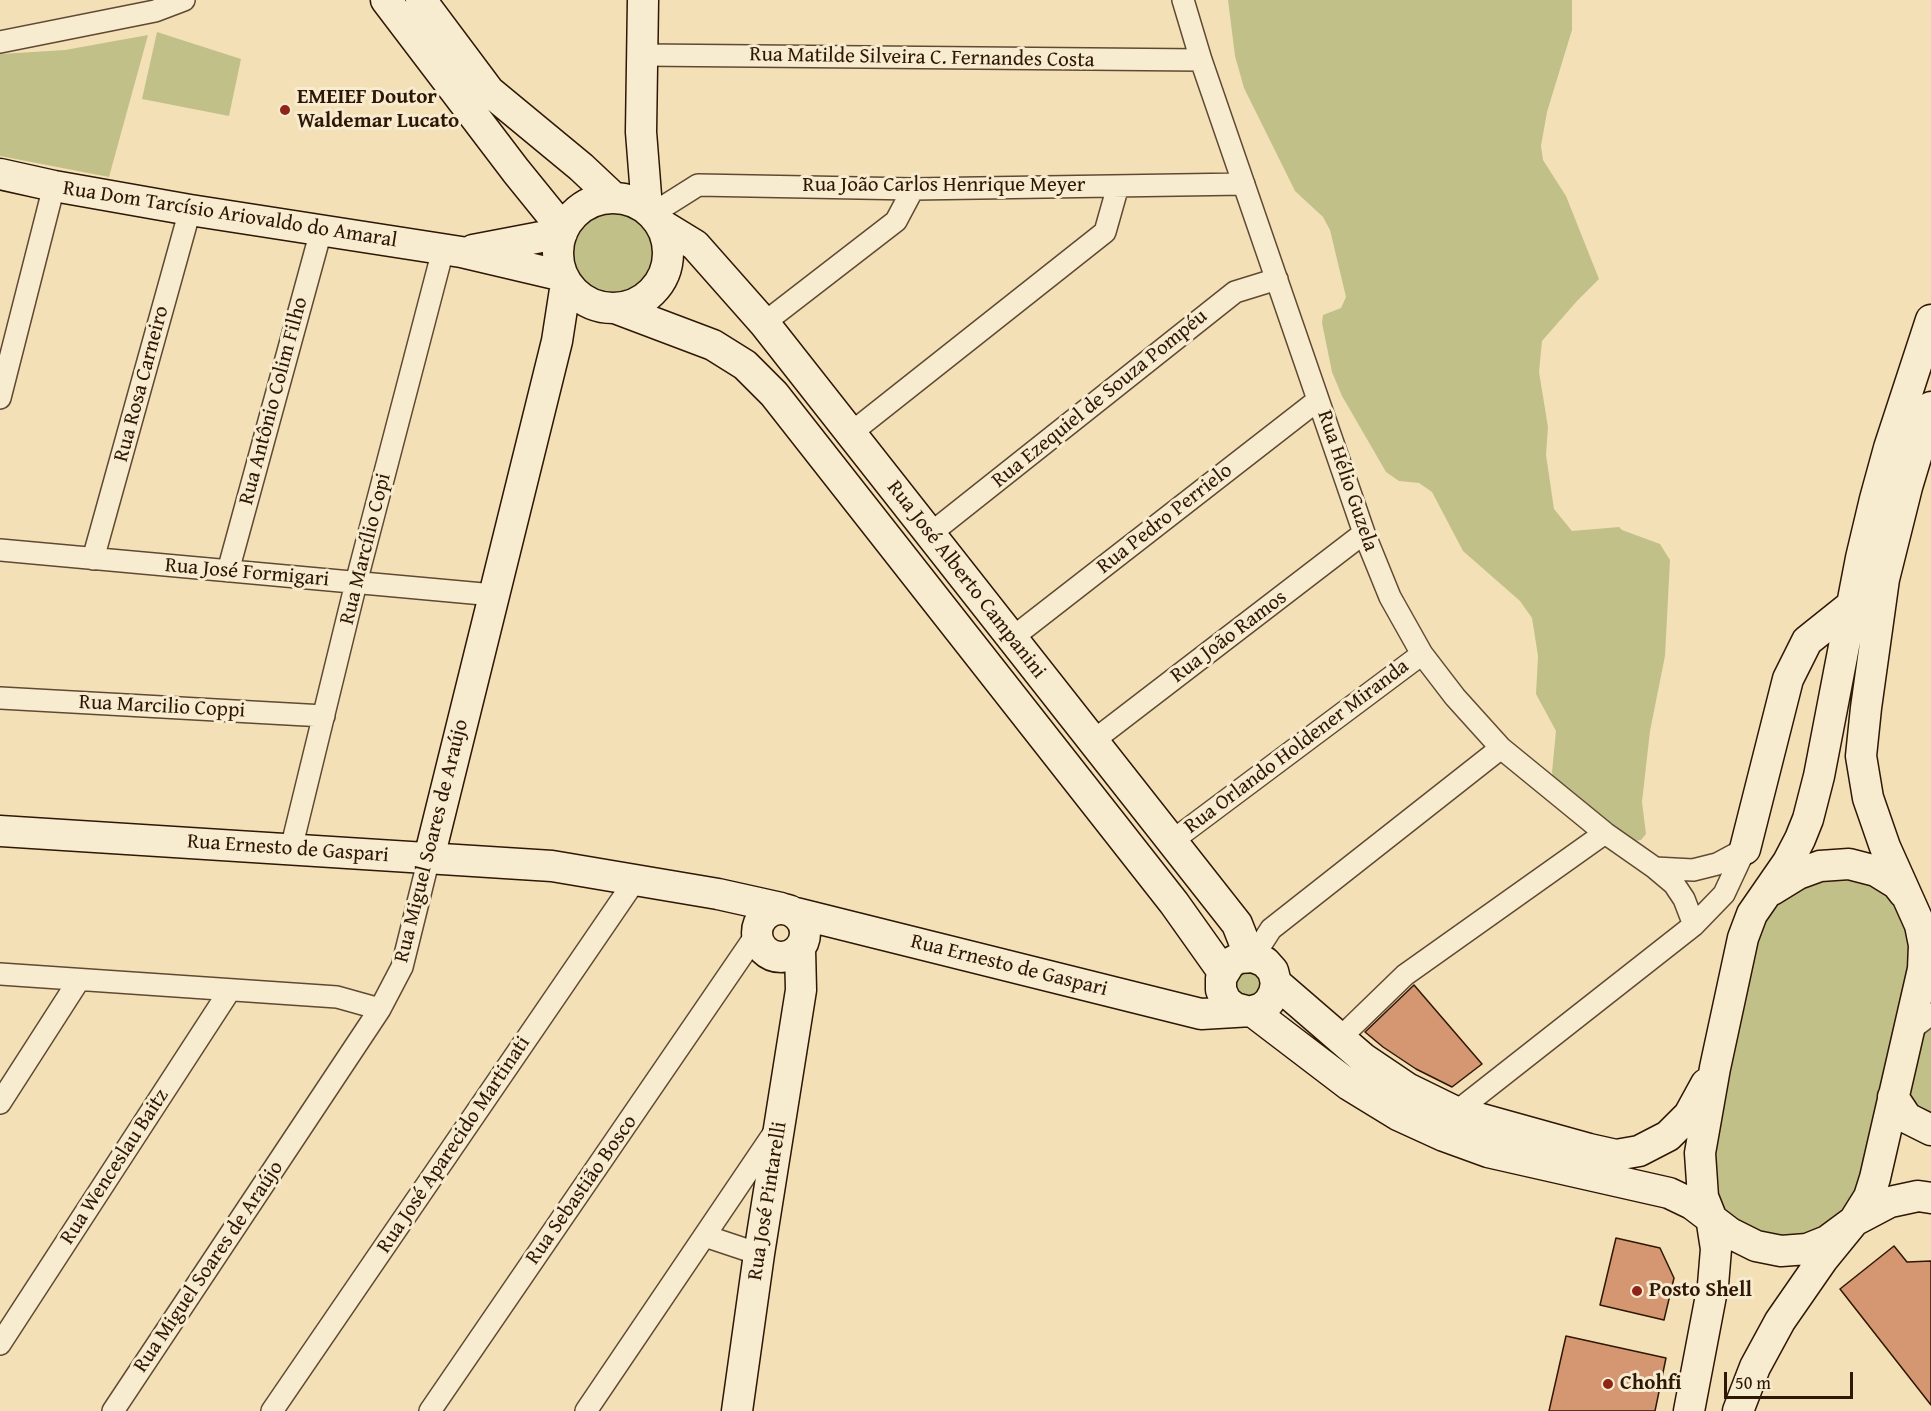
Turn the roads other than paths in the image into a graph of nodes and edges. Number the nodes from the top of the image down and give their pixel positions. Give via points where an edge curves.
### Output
1 (184, 0) edge
2 (386, 0) edge
3 (421, 0) edge
4 (643, 0) edge
5 (1183, 0) edge
6 (0, 42) edge
7 (642, 55) junction
8 (1201, 60) junction
9 (0, 174) edge
10 (1244, 184) junction
11 (54, 186) junction
12 (1118, 186) junction
13 (914, 189) junction
14 (639, 208) junction
15 (190, 210) junction
16 (321, 231) junction
17 (563, 231) junction
18 (452, 251) junction
19 (1277, 279) junction
20 (564, 280) junction
21 (610, 308) junction
22 (10, 320) edge
23 (1931, 320) edge
24 (764, 323) junction
25 (557, 341) junction
26 (0, 398) edge
27 (1318, 400) junction
28 (1931, 406) edge
29 (851, 433) junction
30 (1364, 533) junction
31 (930, 534) junction
32 (0, 550) edge
33 (93, 559) junction
34 (228, 571) junction
35 (356, 583) junction
36 (494, 595) junction
37 (1852, 605) junction
38 (1012, 638) junction
39 (1422, 654) junction
40 (0, 698) edge
41 (324, 716) junction
42 (1093, 741) junction
43 (1501, 748) junction
44 (0, 831) edge
45 (1605, 834) junction
46 (1172, 841) junction
47 (291, 849) junction
48 (1745, 849) junction
49 (429, 858) junction
50 (1655, 868) junction
51 (636, 879) junction
52 (1762, 898) junction
53 (1921, 913) edge
54 (1694, 925) junction
55 (780, 934) junction
56 (1252, 957) junction
57 (0, 974) edge
58 (1222, 975) junction
59 (79, 980) junction
60 (1276, 983) junction
61 (230, 990) junction
62 (1156, 1003) junction
63 (380, 1009) junction
64 (1249, 1011) junction
65 (1920, 1022) edge
66 (1340, 1038) junction
67 (1715, 1068) junction
68 (1893, 1097) junction
69 (0, 1103) edge
70 (1456, 1112) junction
71 (781, 1124) junction
72 (1931, 1130) edge
73 (1931, 1198) edge
74 (1711, 1217) junction
75 (1854, 1221) junction
76 (705, 1236) junction
77 (759, 1254) junction
78 (0, 1344) edge
79 (736, 1410) edge
80 (113, 1411) edge
81 (272, 1411) edge
82 (430, 1411) edge
83 (586, 1411) edge
84 (1689, 1411) edge
85 (1738, 1411) edge

1 - 6 street via 155,11
2 - 17 street
3 - 14 street, Rua José Alberto Campanini via 489,91 581,167
4 - 7 street
5 - 8 street, Rua Hélio Guzela
7 - 8 street, Rua Matilde Silveira C. Fernandes Costa
7 - 14 street
8 - 10 street, Rua Hélio Guzela
9 - 11 street, Rua Dom Tarcísio Ariovaldo do Amaral
10 - 12 street, Rua João Carlos Henrique Meyer
10 - 19 street, Rua Hélio Guzela
11 - 15 street, Rua Dom Tarcísio Ariovaldo do Amaral
11 - 22 street
12 - 13 street, Rua João Carlos Henrique Meyer
12 - 29 street via 1105,232
13 - 14 street, Rua João Carlos Henrique Meyer via 698,184
13 - 24 street via 896,221
14 - 17 street via 593,202 576,213
14 - 21 street via 667,240 668,260 663,279 651,294 634,304
14 - 24 street, Rua José Alberto Campanini via 695,245
15 - 16 street, Rua Dom Tarcísio Ariovaldo do Amaral
15 - 33 street, Rua Rosa Carneiro
16 - 18 street, Rua Dom Tarcísio Ariovaldo do Amaral
16 - 34 street, Rua Antônio Colim Filho
17 - 18 street, Rua Dom Tarcísio Ariovaldo do Amaral
17 - 20 street via 558,247
18 - 20 street, Rua Dom Tarcísio Ariovaldo do Amaral
18 - 35 street, Rua Marcílio Copi
19 - 27 street, Rua Hélio Guzela
19 - 31 street, Rua Ezequiel de Souza Pompéu via 1235,292
20 - 21 street via 576,295
20 - 25 street, Rua Miguel Soares de Araújo
21 - 25 street via 575,321
21 - 58 street, Rua José Alberto Campanini via 713,345 745,365 774,394 1174,903
22 - 26 street
23 - 37 street via 1887,458
24 - 29 street, Rua José Alberto Campanini
25 - 36 street, Rua Miguel Soares de Araújo
27 - 30 street, Rua Hélio Guzela
27 - 38 street, Rua Pedro Perrielo
28 - 53 street via 1884,579 1862,756 1868,798 1885,847
29 - 31 street, Rua José Alberto Campanini
30 - 39 street, Rua Hélio Guzela via 1390,597
30 - 42 street, Rua João Ramos
31 - 38 street, Rua José Alberto Campanini
32 - 33 street, Rua José Formigari
33 - 34 street, Rua José Formigari
34 - 35 street, Rua José Formigari
35 - 36 street, Rua José Formigari
35 - 41 street, Rua Marcílio Copi
36 - 49 street, Rua Miguel Soares de Araújo
37 - 48 street via 1807,641 1788,679
37 - 52 street via 1808,819 1788,862
38 - 42 street, Rua José Alberto Campanini
39 - 43 street, Rua Hélio Guzela via 1455,698
39 - 46 street, Rua Orlando Holdener Miranda
40 - 41 street, Rua Marcilio Coppi
41 - 47 street, Rua Marcílio Copi
42 - 46 street, Rua José Alberto Campanini
43 - 45 street, Rua Hélio Guzela
43 - 56 street via 1271,929
44 - 47 street, Rua Ernesto de Gaspari
45 - 50 street, Rua Hélio Guzela
45 - 66 street via 1405,975
46 - 56 street, Rua José Alberto Campanini via 1237,924
47 - 49 street, Rua Ernesto de Gaspari
48 - 50 street via 1717,864 1693,870
48 - 54 street via 1724,894
49 - 51 street, Rua Ernesto de Gaspari via 552,866
49 - 63 street, Rua Miguel Soares de Araújo via 402,967
50 - 54 street, Rua Hélio Guzela via 1684,898
51 - 55 street, Rua Ernesto de Gaspari via 718,894
51 - 81 street, Rua José Aparecido Martinati
52 - 53 street via 1798,874 1820,866 1849,864 1876,871 1897,884
52 - 67 street via 1743,938
53 - 65 street via 1924,945
54 - 70 street
55 - 62 street, Rua Ernesto de Gaspari via 862,929
55 - 71 street, Rua José Pintarelli via 801,990
55 - 82 street, Rua Sebastião Bosco via 734,969
56 - 58 street via 1230,963
56 - 60 street via 1273,971
57 - 59 street
58 - 62 street, Rua Ernesto de Gaspari via 1185,995
58 - 64 street via 1221,990 1226,1000 1235,1008
59 - 61 street
59 - 69 street
60 - 64 street via 1269,1002
60 - 66 street
61 - 63 street via 338,997
61 - 78 street, Rua Wenceslau Baitz
62 - 64 street, Rua Ernesto de Gaspari via 1201,1014
63 - 80 street, Rua Miguel Soares de Araújo
64 - 74 street via 1349,1085 1398,1115 1444,1136 1488,1152 1669,1192
65 - 68 street
66 - 70 street via 1407,1088
67 - 70 street via 1689,1115 1668,1136 1640,1151 1616,1155
67 - 74 street via 1700,1153 1703,1197
68 - 72 street via 1907,1118
68 - 75 street via 1875,1178
71 - 76 street
71 - 77 street, Rua José Pintarelli
73 - 75 street via 1918,1196 1890,1202
74 - 75 street via 1730,1233 1756,1246 1781,1251 1807,1249 1827,1241
74 - 84 street via 1716,1249 1713,1285
75 - 85 street via 1780,1320 1755,1367
76 - 77 street
76 - 83 street
77 - 79 street, Rua José Pintarelli

